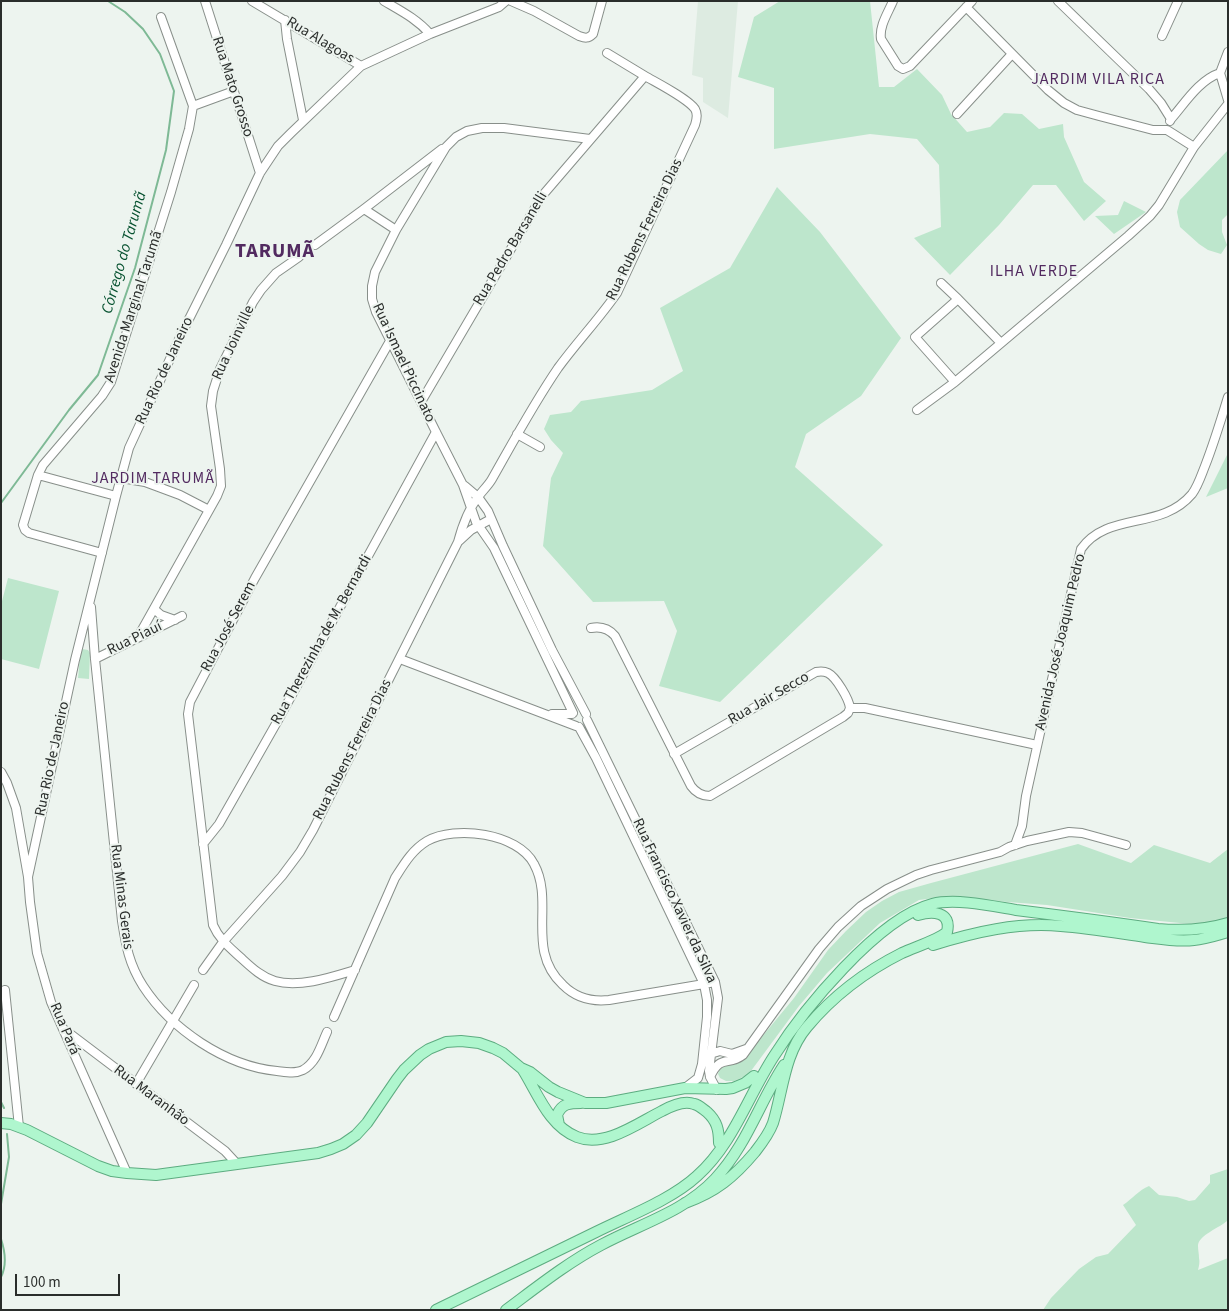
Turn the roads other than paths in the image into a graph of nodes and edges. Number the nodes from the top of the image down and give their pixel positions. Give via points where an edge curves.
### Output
1 (205, 1) edge
2 (252, 1) edge
3 (384, 1) edge
4 (506, 1) edge
5 (511, 1) edge
6 (602, 1) edge
7 (893, 1) edge
8 (1058, 1) edge
9 (1178, 1) edge
10 (969, 4) edge
11 (496, 5) edge
12 (161, 17) dead end
13 (285, 20) junction
14 (430, 34) junction
15 (1162, 36) dead end
16 (1228, 52) edge
17 (607, 53) dead end
18 (1012, 54) junction
19 (362, 66) junction
20 (1220, 73) junction
21 (645, 76) junction
22 (234, 91) junction
23 (1228, 100) edge
24 (1228, 104) edge
25 (192, 106) junction
26 (957, 114) dead end
27 (1170, 118) junction
28 (303, 120) junction
29 (1167, 130) junction
30 (590, 140) junction
31 (446, 147) junction
32 (1194, 147) junction
33 (260, 173) junction
34 (364, 209) junction
35 (396, 230) junction
36 (315, 244) dead end
37 (299, 257) dead end
38 (942, 282) dead end
39 (958, 298) junction
40 (390, 341) junction
41 (1001, 343) junction
42 (955, 382) junction
43 (1228, 397) edge
44 (421, 402) junction
45 (917, 410) dead end
46 (436, 432) junction
47 (517, 434) junction
48 (540, 447) dead end
49 (38, 476) junction
50 (121, 478) junction
51 (490, 482) junction
52 (463, 485) junction
53 (116, 496) junction
54 (478, 497) junction
55 (484, 504) junction
56 (471, 509) junction
57 (209, 510) junction
58 (491, 519) junction
59 (480, 526) junction
60 (458, 542) junction
61 (102, 553) junction
62 (90, 600) junction
63 (154, 609) junction
64 (591, 628) dead end
65 (138, 637) junction
66 (95, 659) junction
67 (400, 659) junction
68 (575, 694) junction
69 (566, 698) junction
70 (850, 708) junction
71 (573, 713) junction
72 (547, 714) junction
73 (586, 717) junction
74 (578, 726) junction
75 (1037, 745) junction
76 (674, 754) junction
77 (1, 772) edge
78 (204, 844) junction
79 (1015, 845) junction
80 (1126, 845) dead end
81 (28, 877) junction
82 (1228, 922) edge
83 (1228, 932) edge
84 (223, 942) junction
85 (203, 970) dead end
86 (355, 970) junction
87 (715, 982) junction
88 (704, 984) junction
89 (194, 985) dead end
90 (5, 990) dead end
91 (817, 998) junction
92 (334, 1017) dead end
93 (173, 1021) junction
94 (64, 1029) junction
95 (327, 1032) dead end
96 (712, 1038) junction
97 (746, 1049) junction
98 (720, 1052) junction
99 (792, 1053) junction
100 (711, 1054) junction
101 (703, 1058) junction
102 (521, 1068) junction
103 (754, 1076) junction
104 (710, 1077) junction
105 (136, 1084) junction
106 (685, 1088) junction
107 (717, 1090) junction
108 (585, 1102) junction
109 (1, 1123) edge
110 (559, 1125) junction
111 (19, 1127) junction
112 (718, 1143) junction
113 (742, 1145) junction
114 (237, 1164) junction
115 (127, 1173) junction
116 (685, 1203) junction
117 (594, 1233) junction
118 (571, 1244) junction
119 (436, 1310) edge
120 (449, 1310) edge
121 (498, 1310) edge
122 (506, 1310) edge

1 - 22 street, Rua Mato Grosso
2 - 13 street, Rua Alagoas
3 - 14 street via 412,17
4 - 11 street, Rua Rio de Janeiro
5 - 6 street via 585,38 593,34
7 - 10 street via 880,34 898,66 903,69 910,66
8 - 27 street via 1149,89
9 - 15 street
10 - 18 street
11 - 14 street, Rua Rio de Janeiro
12 - 25 street, Avenida Marginal Tarumã
13 - 19 street, Rua Alagoas
13 - 28 street
14 - 19 street, Rua Rio de Janeiro
16 - 20 street
17 - 21 street
18 - 26 street
18 - 29 street via 1048,90 1076,110 1153,130
19 - 28 street, Rua Rio de Janeiro
20 - 23 street
20 - 27 street via 1202,84
21 - 30 street, Rua Pedro Barsanelli
21 - 47 street, Rua Rubens Ferreira Dias via 690,104 696,111 696,125 617,293 560,366
22 - 25 street
22 - 33 street, Rua Mato Grosso
24 - 32 street
25 - 49 street, Avenida Marginal Tarumã via 189,129 171,192 111,382
27 - 29 street
28 - 33 street, Rua Rio de Janeiro via 278,146
29 - 32 street
30 - 31 street, Rua Ismael Piccinato via 482,128 467,131
30 - 44 street, Rua Pedro Barsanelli via 532,211
31 - 34 street
31 - 35 street, Rua Ismael Piccinato
32 - 41 street via 1150,216
33 - 50 street, Rua Rio de Janeiro via 129,448
34 - 35 street
34 - 36 street
35 - 40 street, Rua Ismael Piccinato via 375,272 372,286 376,312
37 - 57 street, Rua Joinville via 276,273 261,290 220,369 211,406 221,486
38 - 39 street
39 - 41 street
39 - 42 street via 915,337
40 - 44 street, Rua Ismael Piccinato
40 - 78 street, Rua José Serem via 255,578 190,702 188,714
41 - 42 street
42 - 45 street
43 - 75 street, Avenida José Joaquim Pedro via 1197,486 1183,502 1156,516 1102,530 1082,549
44 - 46 street, Rua Ismael Piccinato
46 - 52 street, Rua Ismael Piccinato
46 - 78 street, Rua Therezinha de M. Bernardi via 277,722 219,824
47 - 48 street
47 - 51 street, Rua Rubens Ferreira Dias
49 - 53 street
49 - 61 street, Avenida Marginal Tarumã via 23,525 25,530
50 - 53 street, Rua Rio de Janeiro
50 - 57 street via 145,482
51 - 54 street, Rua Rubens Ferreira Dias
51 - 55 street, Rua Rubens Ferreira Dias
52 - 54 street, Rua Ismael Piccinato
52 - 56 street, Rua Ismael Piccinato
53 - 61 street, Rua Rio de Janeiro
54 - 55 street, Rua Francisco Xavier da Silva
54 - 56 street, Rua Rubens Ferreira Dias
55 - 58 street, Rua Francisco Xavier da Silva
56 - 59 street
56 - 60 street, Rua Rubens Ferreira Dias
57 - 63 street, Rua Joinville
58 - 59 street
58 - 68 street, Rua Francisco Xavier da Silva
59 - 60 street
59 - 69 street via 494,548
60 - 67 street, Rua Rubens Ferreira Dias
61 - 62 street, Rua Rio de Janeiro
62 - 66 street, Rua Minas Gerais
62 - 81 street, Rua Rio de Janeiro
63 - 65 street, Rua Joinville
63 - 65 street, Rua Piauí via 161,615 179,618
64 - 76 street via 603,628 615,636
65 - 66 street, Rua Piauí
66 - 93 street, Rua Minas Gerais via 127,952 143,986
67 - 72 street
67 - 84 street, Rua Rubens Ferreira Dias via 300,852
68 - 69 street
68 - 73 street, Rua Francisco Xavier da Silva
69 - 71 street
70 - 75 street via 865,708
70 - 76 street, Rua Jair Secco via 834,678 826,672 816,672
70 - 76 street via 843,717 710,796 694,790
71 - 72 street
71 - 73 street via 581,711
71 - 74 street via 572,722
72 - 74 street
73 - 74 street via 584,725
73 - 87 street, Rua Francisco Xavier da Silva
74 - 88 street, Rua Francisco Xavier da Silva
75 - 79 street, Avenida José Joaquim Pedro via 1022,826
77 - 81 street via 16,808
78 - 84 street, Rua José Serem via 213,925
79 - 80 street via 1070,832
79 - 97 street via 916,875 861,906 823,943
81 - 94 street, Rua Pará via 37,953 51,1002
82 - 91 main road via 1176,931 980,904 932,904 887,928
83 - 99 main road via 1180,941 1061,926 997,929 964,935 913,954 858,987 830,1010
84 - 85 street, Rua Rubens Ferreira Dias
84 - 86 street via 255,971 275,981 308,981
86 - 88 street via 394,878 415,850 441,836 489,835 516,846 533,861 540,875 543,949 550,968 567,989 578,996 603,1000
86 - 92 street
87 - 88 street
87 - 96 street, Rua Francisco Xavier da Silva via 718,998
88 - 101 street, Rua Francisco Xavier da Silva via 708,1017
89 - 93 street
90 - 111 street
91 - 99 main road via 875,944 916,915 937,913 946,919 945,933 885,962 841,993 804,1030
91 - 103 main road via 793,1019
91 - 117 main road via 761,1076 710,1164 675,1193
93 - 95 street, Rua Minas Gerais via 198,1040 239,1062 265,1070 295,1073 316,1057
93 - 105 street
94 - 105 street, Rua Maranhão
94 - 115 street, Rua Pará
96 - 98 street
96 - 100 street, Rua Francisco Xavier da Silva
97 - 98 street via 732,1054
97 - 104 street via 739,1058 716,1065
98 - 100 street
99 - 113 main road
99 - 116 main road via 767,1136 733,1176 703,1197
100 - 101 street
100 - 104 street, Rua Francisco Xavier da Silva
101 - 106 street, Rua Francisco Xavier da Silva via 698,1078
102 - 108 main road via 558,1092
102 - 110 main road
102 - 114 main road via 503,1053 479,1043 446,1042 429,1049 411,1063 368,1123 342,1144 318,1153
103 - 107 main road via 733,1088
103 - 112 main road
104 - 107 street
105 - 114 street, Rua Maranhão via 225,1151
106 - 107 main road
106 - 108 main road via 606,1103
108 - 110 main road via 562,1107 557,1115
109 - 111 main road
110 - 112 main road via 578,1137 603,1139 666,1109 688,1103 695,1104 715,1121
111 - 115 main road via 98,1166
112 - 117 main road via 679,1185
113 - 116 main road via 714,1180
113 - 121 main road via 678,1202 567,1259
114 - 115 main road via 156,1175
116 - 122 main road via 582,1256
117 - 118 main road
118 - 119 main road
118 - 120 main road via 554,1258

